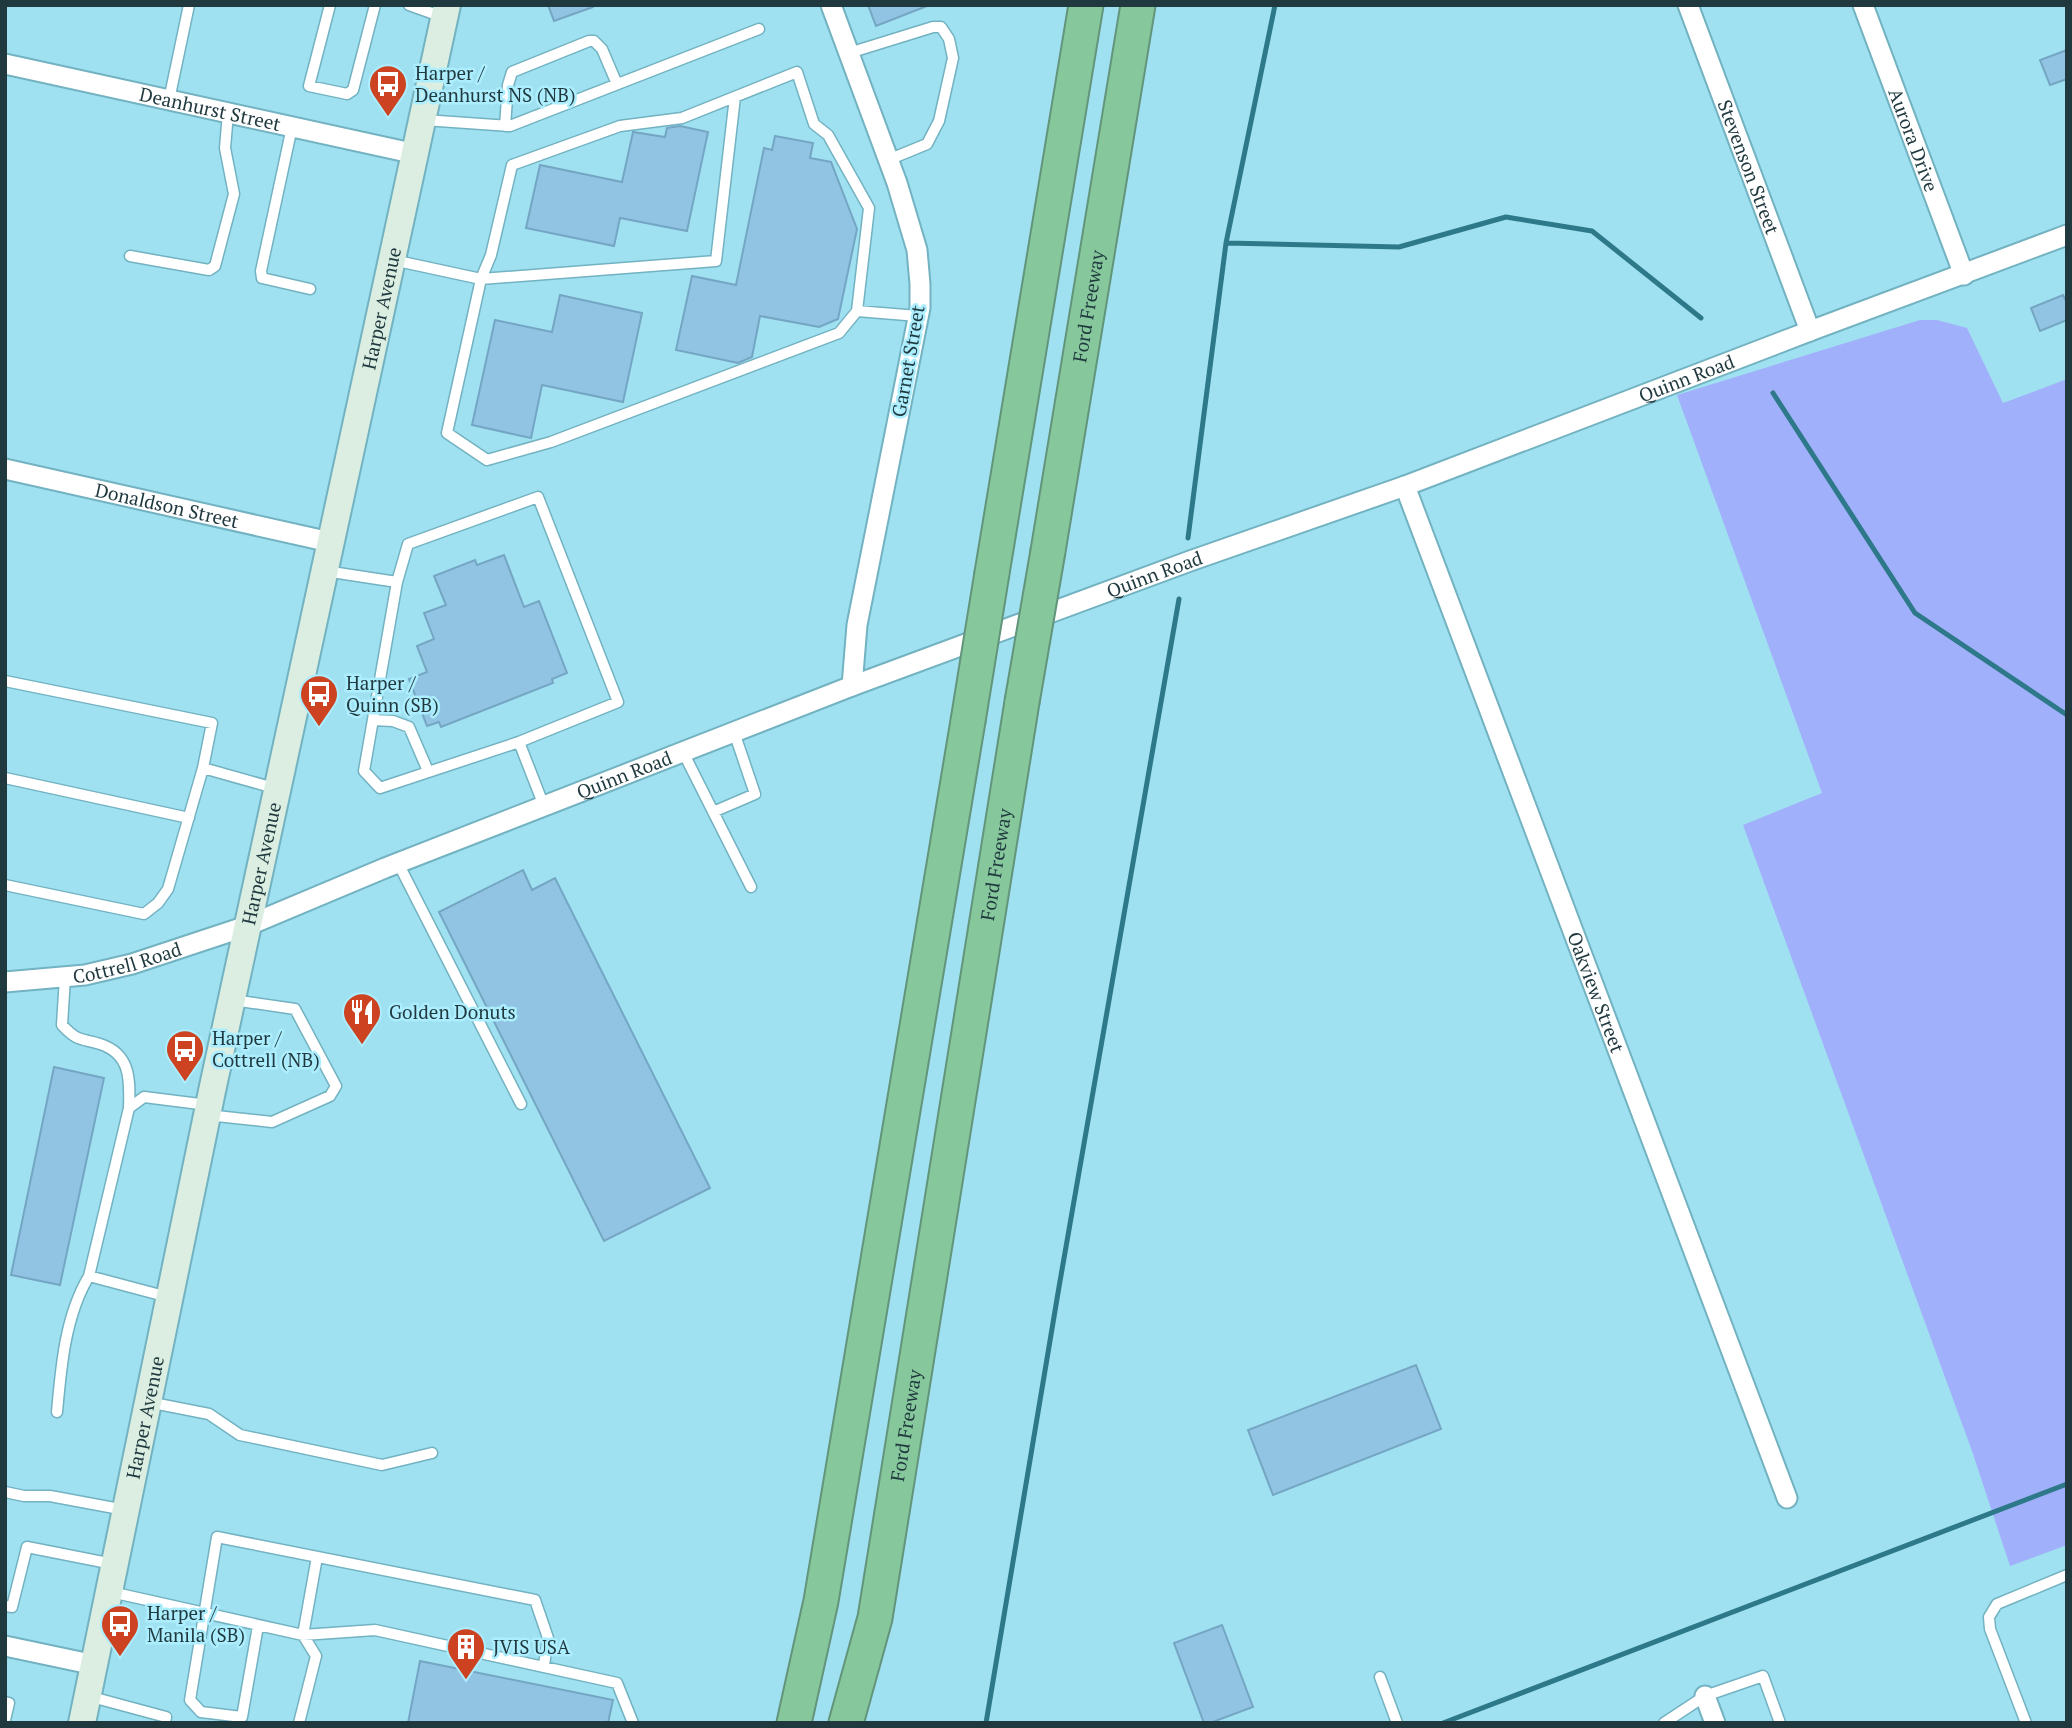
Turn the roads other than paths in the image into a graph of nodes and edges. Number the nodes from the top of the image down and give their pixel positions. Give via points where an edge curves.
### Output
1 (189, 5) edge
2 (330, 5) edge
3 (375, 5) edge
4 (409, 5) edge
5 (831, 5) edge
6 (1086, 5) edge
7 (1138, 5) edge
8 (1688, 5) edge
9 (1863, 5) edge
10 (445, 11) edge
11 (759, 29) dead end
12 (849, 53) junction
13 (5, 65) edge
14 (617, 84) junction
15 (735, 97) junction
16 (169, 100) junction
17 (228, 113) junction
18 (423, 120) junction
19 (505, 126) junction
20 (292, 127) junction
21 (416, 154) junction
22 (888, 160) junction
23 (2067, 235) edge
24 (130, 256) dead end
25 (393, 260) junction
26 (1964, 275) junction
27 (481, 279) junction
28 (310, 289) dead end
29 (857, 311) junction
30 (918, 316) junction
31 (1810, 331) junction
32 (5, 469) edge
33 (1405, 486) junction
34 (330, 542) junction
35 (324, 570) junction
36 (397, 582) junction
37 (5, 681) edge
38 (852, 686) junction
39 (373, 720) junction
40 (734, 732) junction
41 (519, 741) junction
42 (682, 752) junction
43 (203, 768) junction
44 (428, 771) junction
45 (5, 778) edge
46 (278, 789) junction
47 (544, 806) junction
48 (713, 812) junction
49 (189, 818) junction
50 (398, 863) junction
51 (5, 885) edge
52 (751, 887) dead end
53 (247, 926) junction
54 (65, 977) junction
55 (5, 982) edge
56 (231, 999) junction
57 (521, 1104) dead end
58 (129, 1108) junction
59 (208, 1110) junction
60 (89, 1276) junction
61 (169, 1297) junction
62 (148, 1402) junction
63 (57, 1412) dead end
64 (432, 1453) dead end
65 (5, 1492) edge
66 (1787, 1498) dead end
67 (125, 1510) junction
68 (317, 1557) junction
69 (115, 1565) junction
70 (2067, 1575) edge
71 (109, 1592) junction
72 (5, 1606) edge
73 (204, 1613) junction
74 (875, 1618) junction
75 (258, 1626) junction
76 (303, 1635) junction
77 (5, 1646) edge
78 (95, 1665) junction
79 (544, 1665) junction
80 (1380, 1677) dead end
81 (87, 1696) junction
82 (1705, 1696) junction
83 (5, 1702) edge
84 (5, 1720) edge
85 (82, 1723) edge
86 (165, 1723) edge
87 (299, 1723) edge
88 (633, 1723) edge
89 (793, 1723) edge
90 (846, 1723) edge
91 (861, 1723) edge
92 (1396, 1723) edge
93 (1664, 1723) edge
94 (1715, 1723) edge
95 (1780, 1723) edge
96 (2026, 1723) edge

1 - 16 lane
2 - 3 lane via 309,86 346,94 353,90
4 - 10 lane
5 - 12 street, Garnet Street
6 - 89 highway, bridge via 821,1601
7 - 74 highway, Ford Freeway, bridge
8 - 31 street, Stevenson Street
9 - 26 street, Aurora Drive
10 - 18 main road, Harper Avenue
11 - 14 lane
12 - 22 street, Garnet Street
12 - 22 lane via 933,27 941,27 949,39 953,58 939,121 928,144
13 - 16 street, Deanhurst Street
14 - 19 lane
14 - 19 lane via 602,49 589,41 512,72
15 - 27 lane via 682,118 620,126 512,165
15 - 27 lane via 716,261
15 - 29 lane via 797,72 814,124 828,135 869,208
16 - 17 street, Deanhurst Street
17 - 20 street, Deanhurst Street
17 - 24 lane via 225,148 234,194 215,266 209,270
18 - 19 lane
18 - 21 main road, Harper Avenue
20 - 21 street, Deanhurst Street
20 - 28 lane via 261,271 262,278
21 - 25 main road, Harper Avenue
22 - 30 street, Garnet Street via 917,250
23 - 26 street, Quinn Road
25 - 27 lane
25 - 34 main road, Harper Avenue
26 - 31 street, Quinn Road
27 - 29 lane via 447,433 487,460 551,442 839,333
29 - 30 lane
30 - 38 street, Garnet Street via 857,625
31 - 33 street, Quinn Road
32 - 34 street, Donaldson Street
33 - 38 street, Quinn Road
33 - 66 street, Oakview Street
34 - 35 main road, Harper Avenue
35 - 36 lane
35 - 46 main road, Harper Avenue
36 - 39 lane
36 - 41 lane via 408,544 538,497 618,702
37 - 43 lane via 212,723
38 - 40 street, Quinn Road
39 - 44 lane via 409,727
39 - 44 lane via 364,771 380,788
40 - 42 street, Quinn Road
40 - 48 lane via 755,794
41 - 44 lane
41 - 47 lane
42 - 47 street, Quinn Road
42 - 48 lane
43 - 46 lane
43 - 49 lane
45 - 49 lane
46 - 53 main road, Harper Avenue
47 - 50 street, Quinn Road
48 - 52 lane
49 - 51 lane via 168,889 144,914
50 - 53 street, Quinn Road
50 - 57 lane
53 - 54 street, Cottrell Road via 132,964
53 - 56 main road, Harper Avenue
54 - 55 street, Cottrell Road
54 - 58 lane via 62,1025 75,1038 119,1053 130,1079
56 - 59 main road, Harper Avenue
56 - 59 lane via 295,1009 336,1086 330,1096 272,1122
58 - 59 lane via 144,1097
58 - 60 lane
59 - 61 main road, Harper Avenue
60 - 61 lane
60 - 63 lane via 68,1328
61 - 62 main road, Harper Avenue
62 - 64 lane via 209,1414 240,1435 382,1465
62 - 67 main road, Harper Avenue
65 - 67 lane
67 - 69 main road, Harper Avenue
68 - 73 lane via 217,1537
68 - 76 lane
68 - 79 lane via 535,1600 548,1638
69 - 71 main road, Harper Avenue
69 - 72 lane via 27,1547 12,1608
70 - 96 lane via 1997,1604 1989,1617
71 - 73 lane
71 - 78 main road, Harper Avenue
73 - 75 lane
73 - 75 lane via 190,1700 201,1712 242,1717
74 - 90 highway, Ford Freeway
74 - 91 highway
75 - 76 lane
76 - 79 lane via 375,1630
76 - 87 lane via 316,1657
77 - 78 street
78 - 81 main road, Harper Avenue
79 - 88 lane via 617,1683
80 - 92 lane
81 - 85 main road, Harper Avenue
81 - 86 lane via 166,1717
82 - 93 lane
82 - 94 street
82 - 95 lane via 1763,1676
83 - 84 lane via 9,1703

